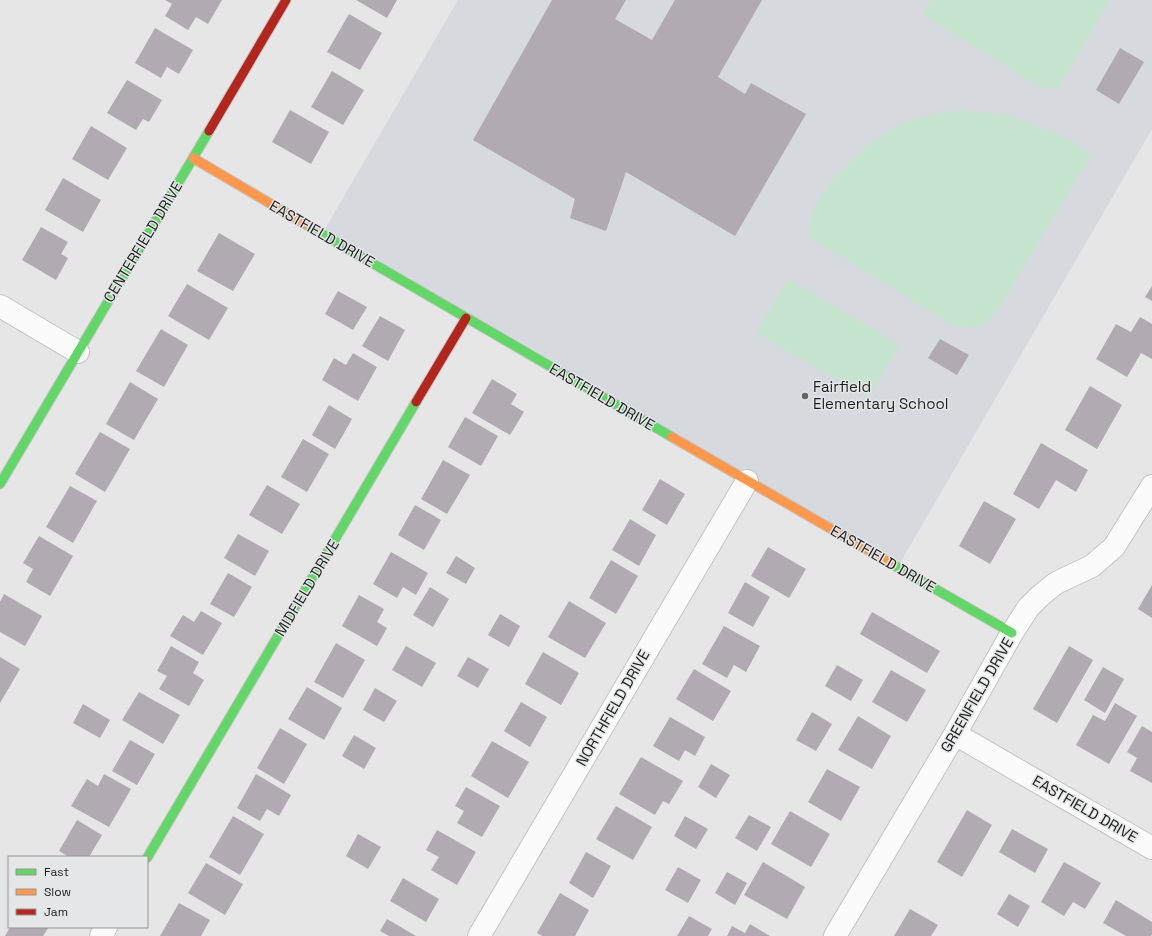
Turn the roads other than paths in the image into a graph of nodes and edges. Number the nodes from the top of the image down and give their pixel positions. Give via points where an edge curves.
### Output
1 (286, 0) edge
2 (193, 158) junction
3 (0, 306) edge
4 (466, 318) junction
5 (78, 352) junction
6 (747, 481) junction
7 (0, 484) edge
8 (1148, 500) edge
9 (1012, 633) junction
10 (955, 734) junction
11 (1152, 848) edge
12 (148, 856) edge
13 (479, 936) edge
14 (835, 936) edge

1 - 2 street, CENTERFIELD DRIVE
2 - 4 street, EASTFIELD DRIVE
2 - 5 street, CENTERFIELD DRIVE
3 - 5 street
4 - 6 street, EASTFIELD DRIVE
4 - 12 street, MIDFIELD DRIVE
5 - 7 street, CENTERFIELD DRIVE
6 - 9 street, EASTFIELD DRIVE
6 - 13 street, NORTHFIELD DRIVE
8 - 9 street, GREENFIELD DRIVE via 1114,547 1092,566 1056,583 1040,596 1028,608
9 - 10 street, GREENFIELD DRIVE
10 - 11 street, EASTFIELD DRIVE
10 - 14 street, GREENFIELD DRIVE

